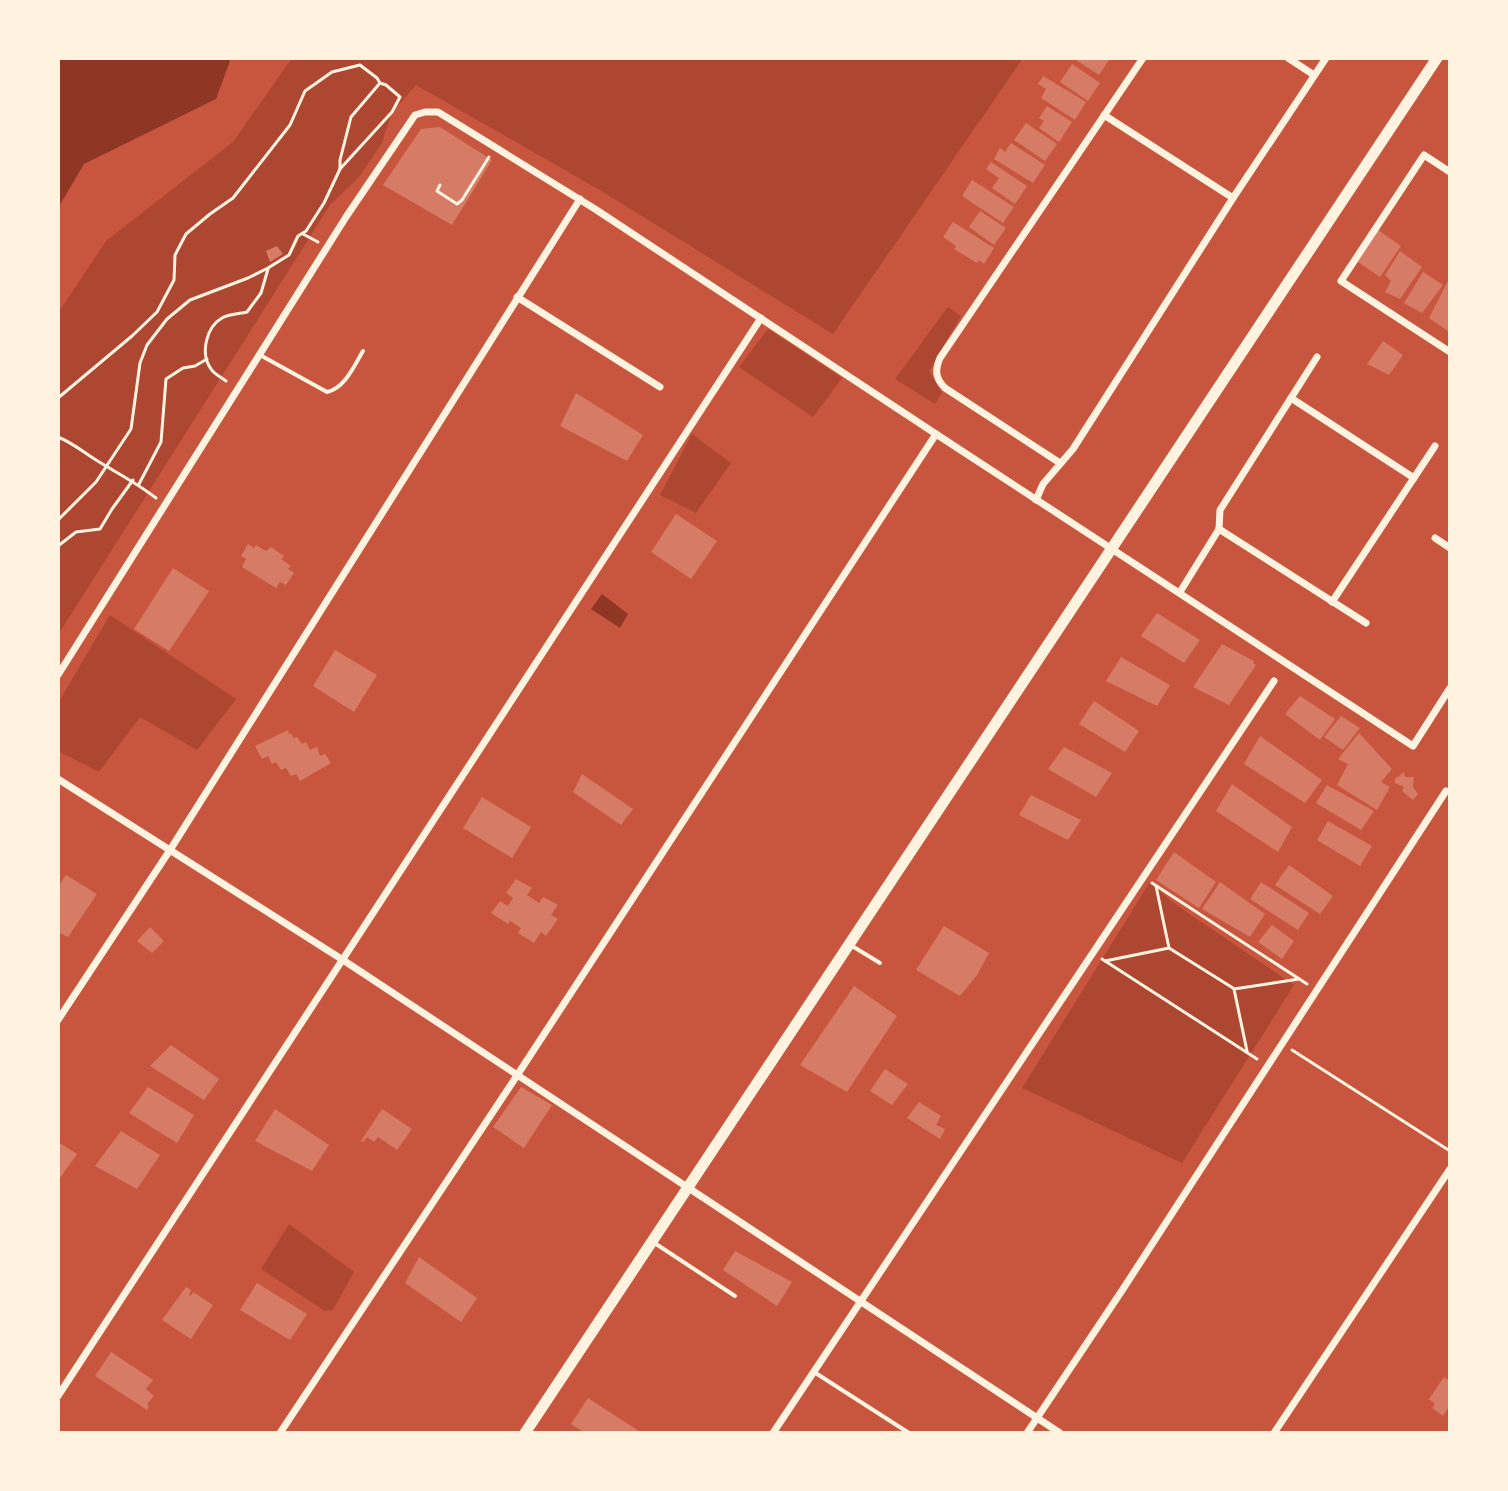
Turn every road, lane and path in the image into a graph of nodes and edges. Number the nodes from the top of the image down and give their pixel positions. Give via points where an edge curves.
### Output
1 (1143, 58) edge
2 (1288, 58) edge
3 (1326, 58) edge
4 (1437, 58) edge
5 (1314, 75) junction
6 (380, 83) junction
7 (1104, 115) junction
8 (489, 157) dead end
9 (340, 169) junction
10 (1450, 172) edge
11 (440, 185) dead end
12 (1233, 198) junction
13 (580, 199) junction
14 (302, 233) junction
15 (328, 247) junction
16 (268, 268) junction
17 (517, 297) junction
18 (761, 318) junction
19 (363, 351) dead end
20 (1450, 352) edge
21 (260, 355) junction
22 (1317, 357) dead end
23 (207, 359) junction
24 (226, 381) dead end
25 (660, 387) dead end
26 (58, 398) edge
27 (1291, 398) junction
28 (936, 434) junction
29 (58, 437) edge
30 (1435, 446) dead end
31 (1060, 463) junction
32 (107, 466) junction
33 (1414, 478) junction
34 (133, 480) junction
35 (139, 484) junction
36 (1036, 500) junction
37 (166, 505) junction
38 (58, 520) edge
39 (1219, 529) junction
40 (1435, 538) dead end
41 (58, 546) edge
42 (1111, 548) junction
43 (1450, 548) edge
44 (1180, 592) junction
45 (1332, 602) junction
46 (1366, 623) dead end
47 (58, 675) edge
48 (1274, 681) dead end
49 (1450, 688) edge
50 (58, 779) edge
51 (1446, 791) dead end
52 (170, 850) junction
53 (1143, 877) junction
54 (1156, 886) junction
55 (848, 944) junction
56 (1169, 948) junction
57 (1092, 952) junction
58 (343, 960) junction
59 (1105, 961) junction
60 (880, 963) dead end
61 (1299, 979) junction
62 (1234, 989) junction
63 (1317, 990) junction
64 (58, 1020) edge
65 (1282, 1043) junction
66 (1248, 1053) junction
67 (1267, 1065) junction
68 (518, 1074) junction
69 (1450, 1151) edge
70 (1450, 1169) edge
71 (687, 1186) junction
72 (651, 1241) junction
73 (735, 1296) dead end
74 (861, 1302) junction
75 (814, 1372) junction
76 (58, 1396) edge
77 (1037, 1418) junction
78 (280, 1433) edge
79 (525, 1433) edge
80 (773, 1433) edge
81 (909, 1433) edge
82 (1027, 1433) edge
83 (1060, 1433) edge
84 (1274, 1433) edge

1 - 7 street
2 - 5 street
3 - 5 street
4 - 42 main road
5 - 12 street
6 - 9 path via 351,117
6 - 9 path via 400,97
6 - 26 path via 360,65 332,72 305,91 290,125 233,198 186,234 175,255 174,280 157,312
7 - 12 street
7 - 31 street via 940,358 936,374 945,388
8 - 11 path via 457,204 437,191
9 - 14 path
10 - 20 street via 1424,155 1341,281
12 - 31 street
13 - 15 street via 438,112 425,112 415,115
13 - 17 street
13 - 18 street
14 - 15 path
14 - 16 path via 289,255
15 - 21 street
16 - 23 path via 261,293 247,312 225,316 211,328
16 - 32 path via 190,300 167,319 147,345 131,429
17 - 25 street
17 - 52 street
18 - 28 street
18 - 58 street
19 - 21 lane via 342,384 327,392
21 - 37 street
22 - 27 street
23 - 24 path via 212,371
23 - 35 path via 166,379 161,442
27 - 33 street
27 - 39 street via 1220,510
28 - 36 street
28 - 68 street
29 - 32 path
30 - 33 street
31 - 36 street
32 - 34 path
32 - 38 path
33 - 45 street
34 - 35 path
34 - 41 path via 100,529 76,532
35 - 37 path
36 - 42 street
37 - 47 street
39 - 44 street
39 - 45 street
40 - 43 street
42 - 44 street
42 - 55 main road
44 - 49 street via 1413,746
45 - 46 street
48 - 53 street
50 - 52 street
51 - 63 street
52 - 58 street
52 - 64 street
53 - 54 path
53 - 57 street
54 - 56 path
54 - 61 path
55 - 60 lane
55 - 71 main road
56 - 59 path
56 - 62 path
57 - 59 path
57 - 74 street
58 - 68 street
58 - 76 street
59 - 66 path
61 - 62 path
61 - 63 path
62 - 66 path
63 - 65 street
65 - 67 street
65 - 69 path
66 - 67 path
67 - 77 street
68 - 71 street
68 - 78 street
70 - 84 street
71 - 72 main road
71 - 74 street
72 - 73 lane
72 - 79 main road
74 - 75 street
74 - 77 street
75 - 80 street
75 - 81 lane
77 - 82 street
77 - 83 street

